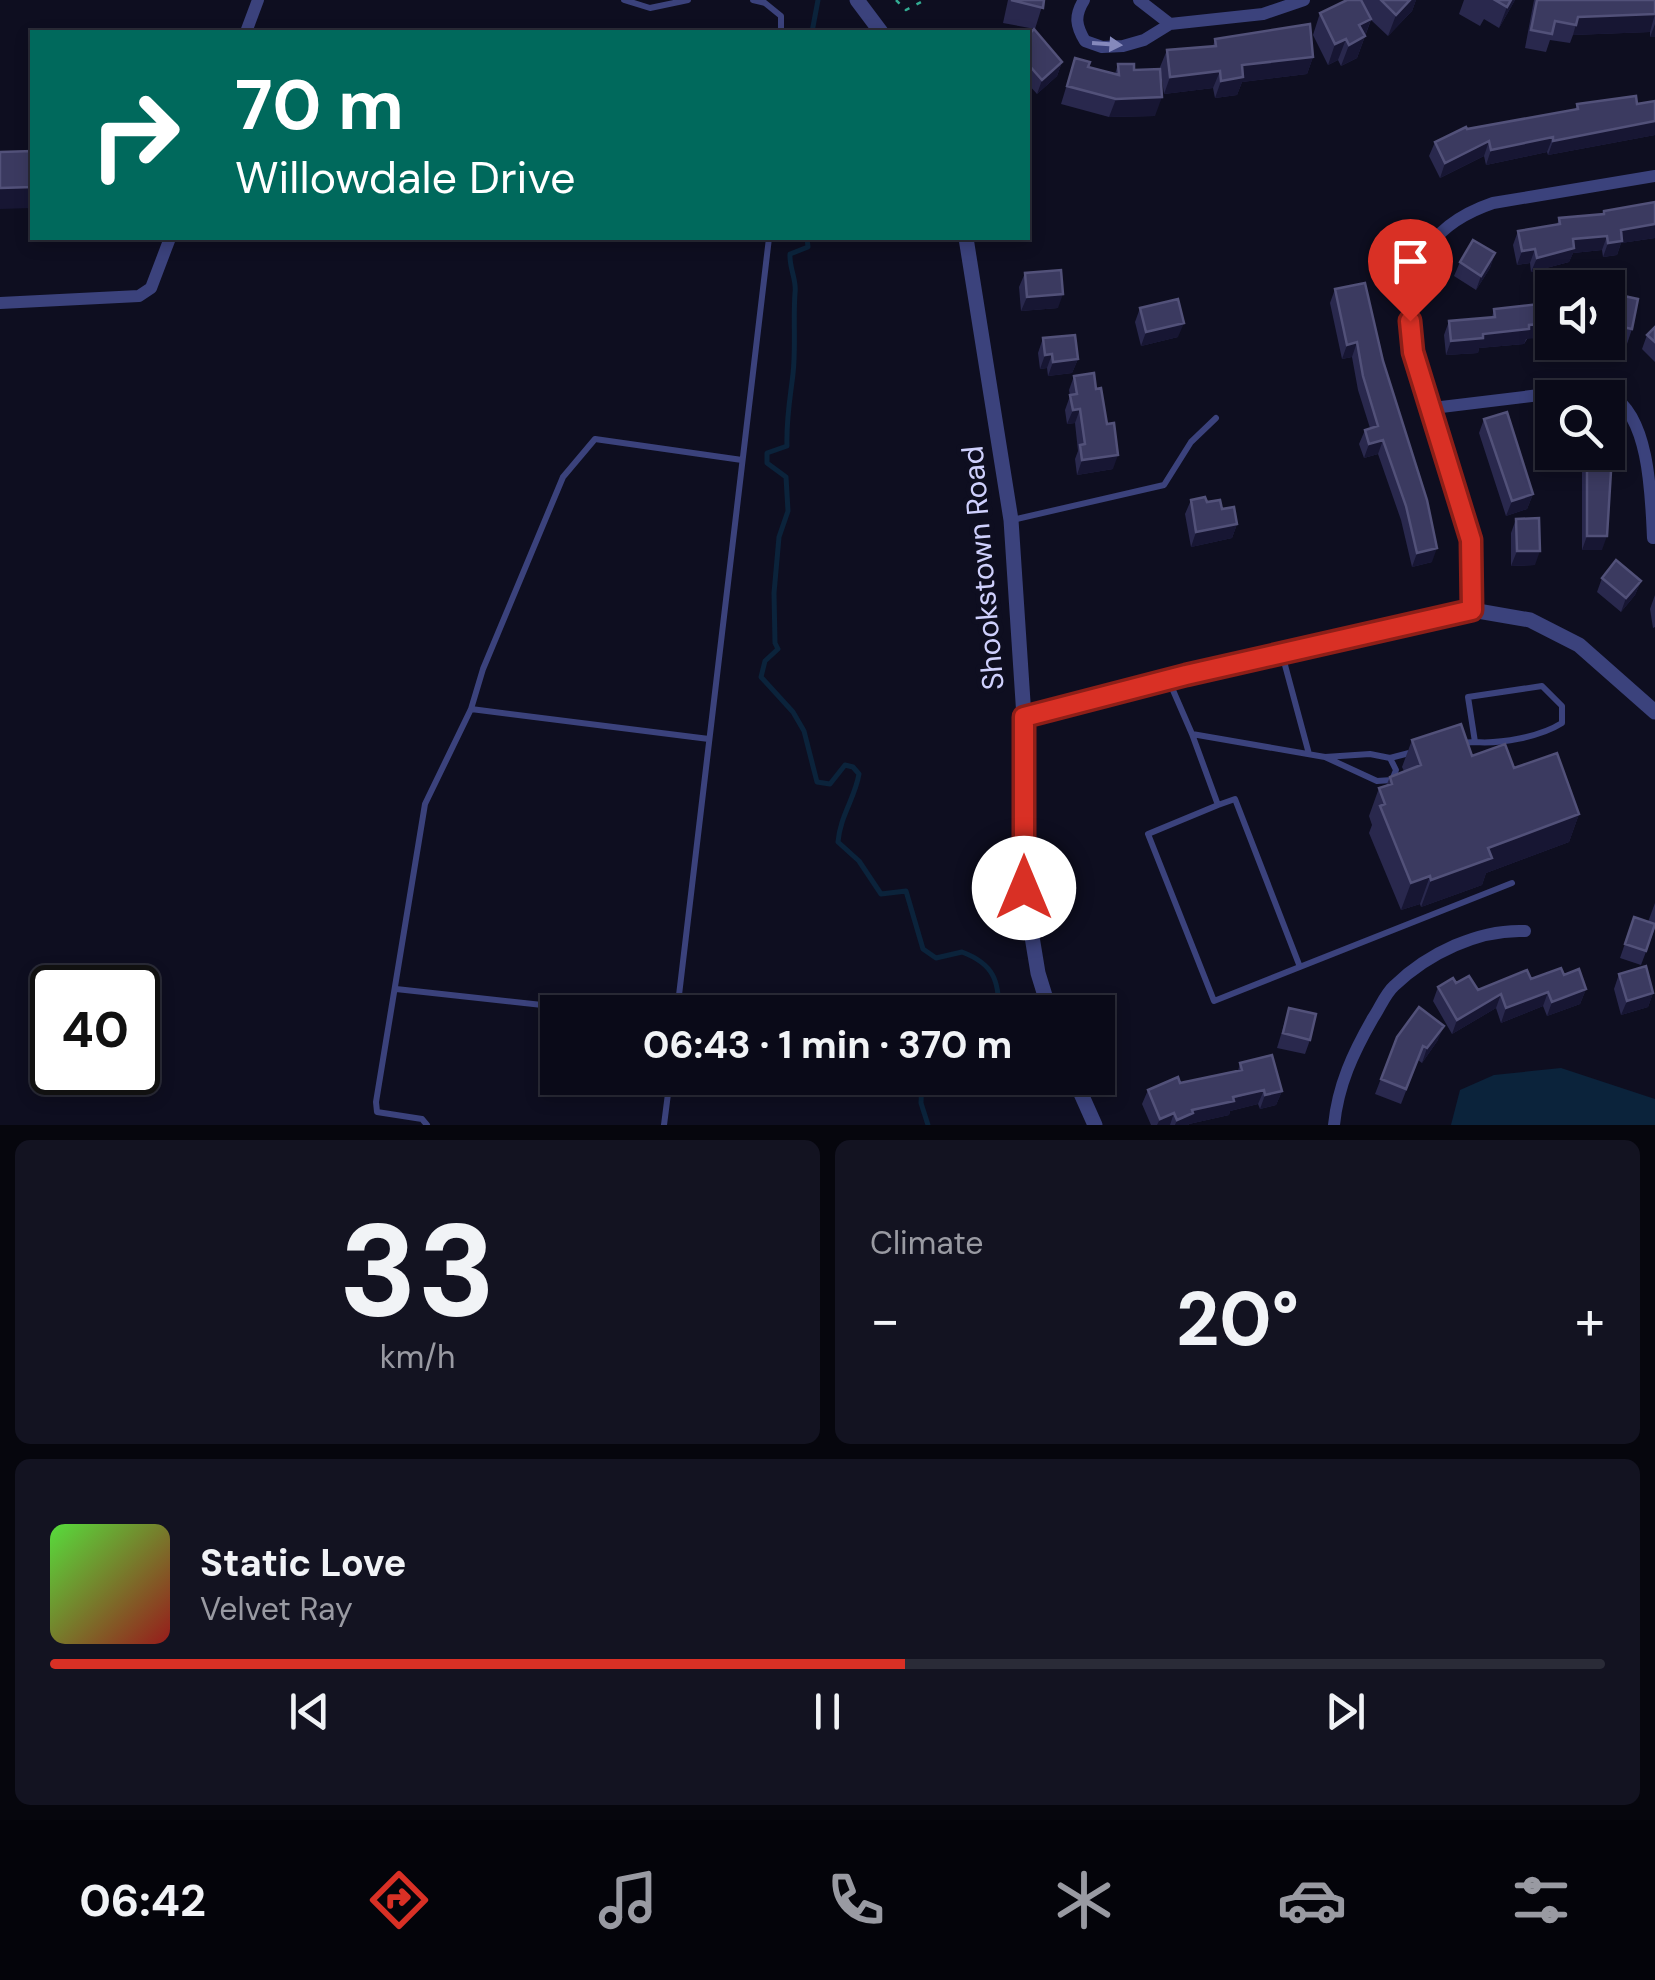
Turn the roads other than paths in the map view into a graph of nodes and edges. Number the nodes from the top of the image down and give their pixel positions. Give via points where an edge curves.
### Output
1 (258, 0) edge
2 (624, 0) edge
3 (688, 0) edge
4 (753, 0) edge
5 (1084, 0) edge
6 (1139, 0) edge
7 (1304, 0) edge
8 (864, 2) edge
9 (1170, 24) junction
10 (247, 30) edge
11 (781, 30) edge
12 (880, 30) edge
13 (1655, 176) edge
14 (169, 240) edge
15 (769, 240) edge
16 (966, 240) edge
17 (0, 303) edge
18 (1433, 408) junction
19 (1216, 418) dead end
20 (742, 460) junction
21 (1011, 520) junction
22 (1653, 538) edge
23 (1472, 610) junction
24 (1282, 654) junction
25 (1169, 680) junction
26 (470, 709) junction
27 (1655, 712) edge
28 (1024, 717) junction
29 (1192, 734) junction
30 (708, 739) junction
31 (1475, 742) junction
32 (1448, 745) edge
33 (1420, 750) edge
34 (1309, 754) junction
35 (1325, 757) junction
36 (1390, 758) junction
37 (1218, 805) junction
38 (1512, 884) dead end
39 (1525, 931) dead end
40 (1300, 967) junction
41 (396, 989) junction
42 (679, 995) edge
43 (1045, 995) edge
44 (540, 1005) edge
45 (668, 1095) edge
46 (1082, 1095) edge
47 (427, 1125) edge
48 (664, 1125) edge
49 (1095, 1125) edge
50 (1334, 1125) edge

1 - 10 street
2 - 3 lane via 650,8
4 - 11 lane via 781,16
5 -> 9 street via 1076,26 1085,41 1102,47 1144,40
6 - 9 street
7 - 9 street via 1263,14
8 - 12 street
13 - 18 street via 1492,203 1450,222 1432,242 1411,297 1413,352
14 - 17 street via 151,288 139,296
15 - 20 lane
16 - 21 street, Shookstown Road
18 - 22 street via 1589,389 1614,397 1632,418 1643,448
18 - 23 street via 1471,540
19 - 21 lane via 1191,442 1164,486
20 - 26 lane via 595,439 562,477
20 - 30 lane
21 - 28 street, Shookstown Road
23 - 24 street
23 - 27 street via 1530,620 1579,645
24 - 25 street
24 - 34 lane
25 - 28 street
25 - 29 lane
26 - 30 lane
26 - 41 lane via 426,804
28 - 43 street, Shookstown Road via 1024,888
29 - 34 lane
29 - 37 lane
30 - 42 lane
31 - 31 lane via 1468,698 1542,686 1562,706 1562,723 1552,729
31 - 32 lane
33 - 36 lane
34 - 35 lane
35 - 36 lane
35 - 36 lane via 1385,782 1396,770
37 - 40 lane via 1235,799
37 - 40 lane via 1148,834 1214,1001
38 - 40 lane
39 - 50 street via 1477,936 1391,988 1353,1052
41 - 44 lane
41 - 47 lane via 377,1112
45 - 48 lane
46 - 49 street

